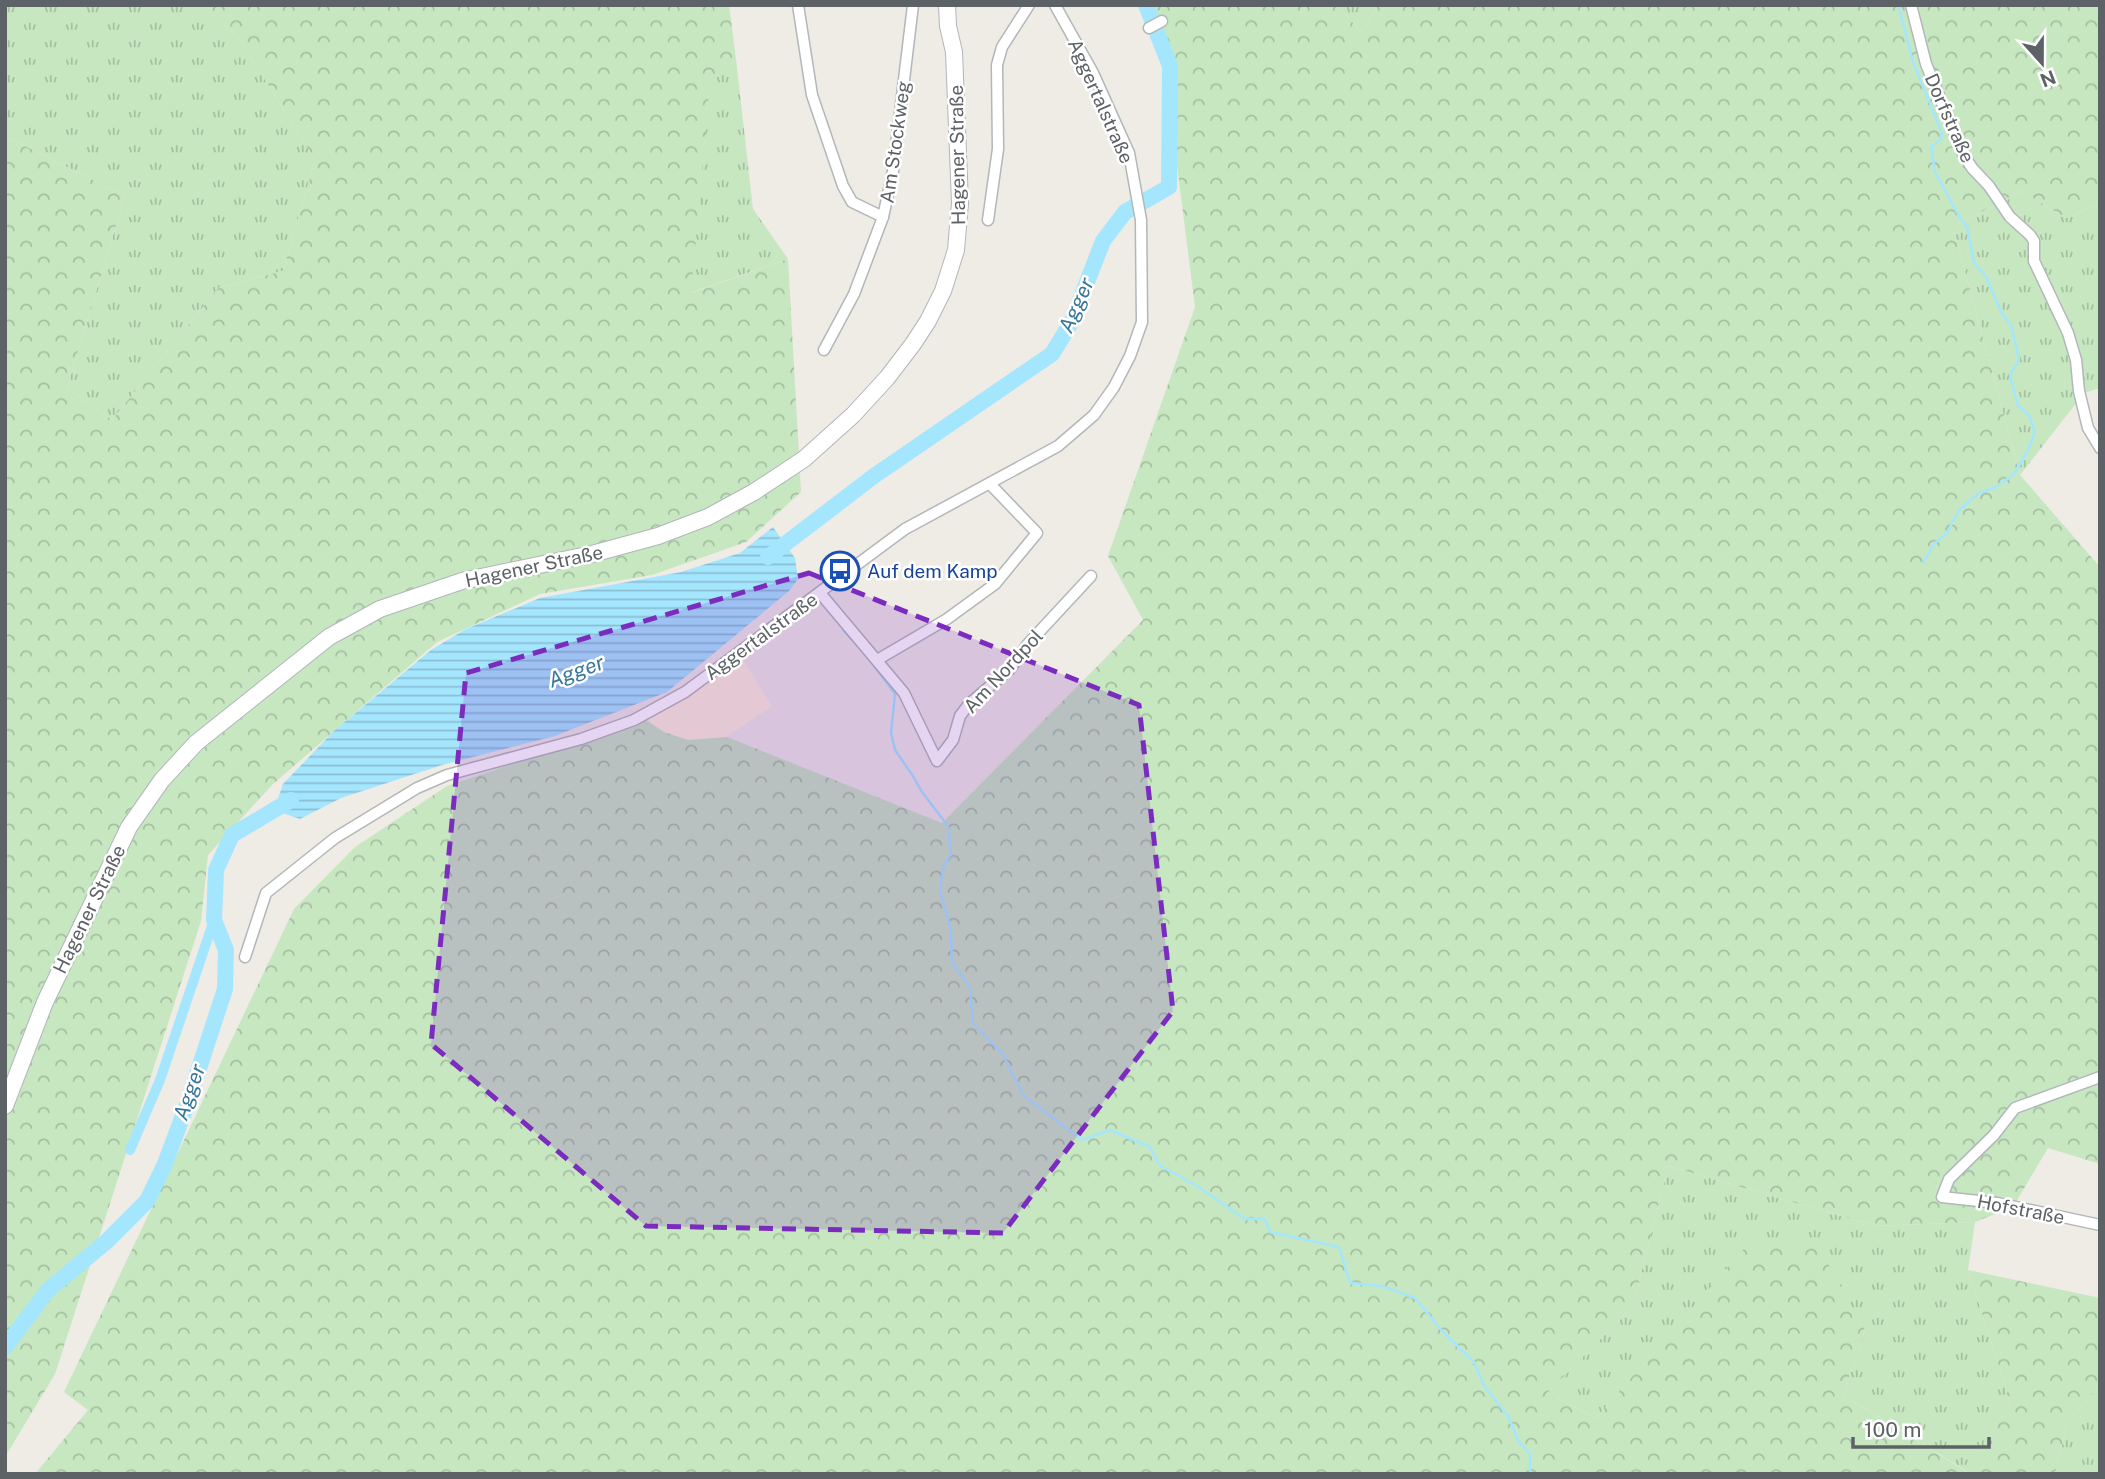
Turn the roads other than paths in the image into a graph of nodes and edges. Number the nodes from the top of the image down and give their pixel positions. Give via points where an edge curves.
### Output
1 (798, 5) edge
2 (913, 5) edge
3 (947, 5) edge
4 (1029, 5) edge
5 (1055, 5) edge
6 (1911, 5) edge
7 (1161, 21) dead end
8 (1149, 28) dead end
9 (883, 217) junction
10 (988, 220) dead end
11 (824, 350) dead end
12 (2100, 448) edge
13 (990, 484) junction
14 (1091, 576) dead end
15 (820, 593) junction
16 (877, 660) junction
17 (245, 957) dead end
18 (2100, 1077) edge
19 (5, 1106) edge
20 (2100, 1225) edge

1 - 9 street via 812,95 843,186 852,202
2 - 9 street, Am Stockweg
3 - 19 main road, Hagener Straße via 954,52 960,203 957,250 928,321 887,377 804,459 708,517 592,554 462,581 380,609 329,637 196,743 162,780 129,827 45,1002
4 - 10 street via 1002,47 997,65 998,149
5 - 13 street, Aggertalstraße via 1093,73 1129,153 1140,220 1142,322 1130,356 1094,415 1058,446
6 - 12 street, Dorfstraße via 1926,64 1962,152 2010,217 2034,241 2034,261 2068,333 2088,428
7 - 8 street
9 - 11 street, Am Stockweg via 855,294
13 - 15 street, Aggertalstraße via 905,529
13 - 16 street via 1037,533 995,584
14 - 16 street, Am Nordpol via 1010,669 969,704 953,740 937,761 904,693
15 - 16 street
15 - 17 street, Aggertalstraße via 685,692 634,720 446,775 416,788 335,838 266,893
18 - 20 street, Hofstraße via 2015,1108 1949,1179 1942,1197 1997,1203

